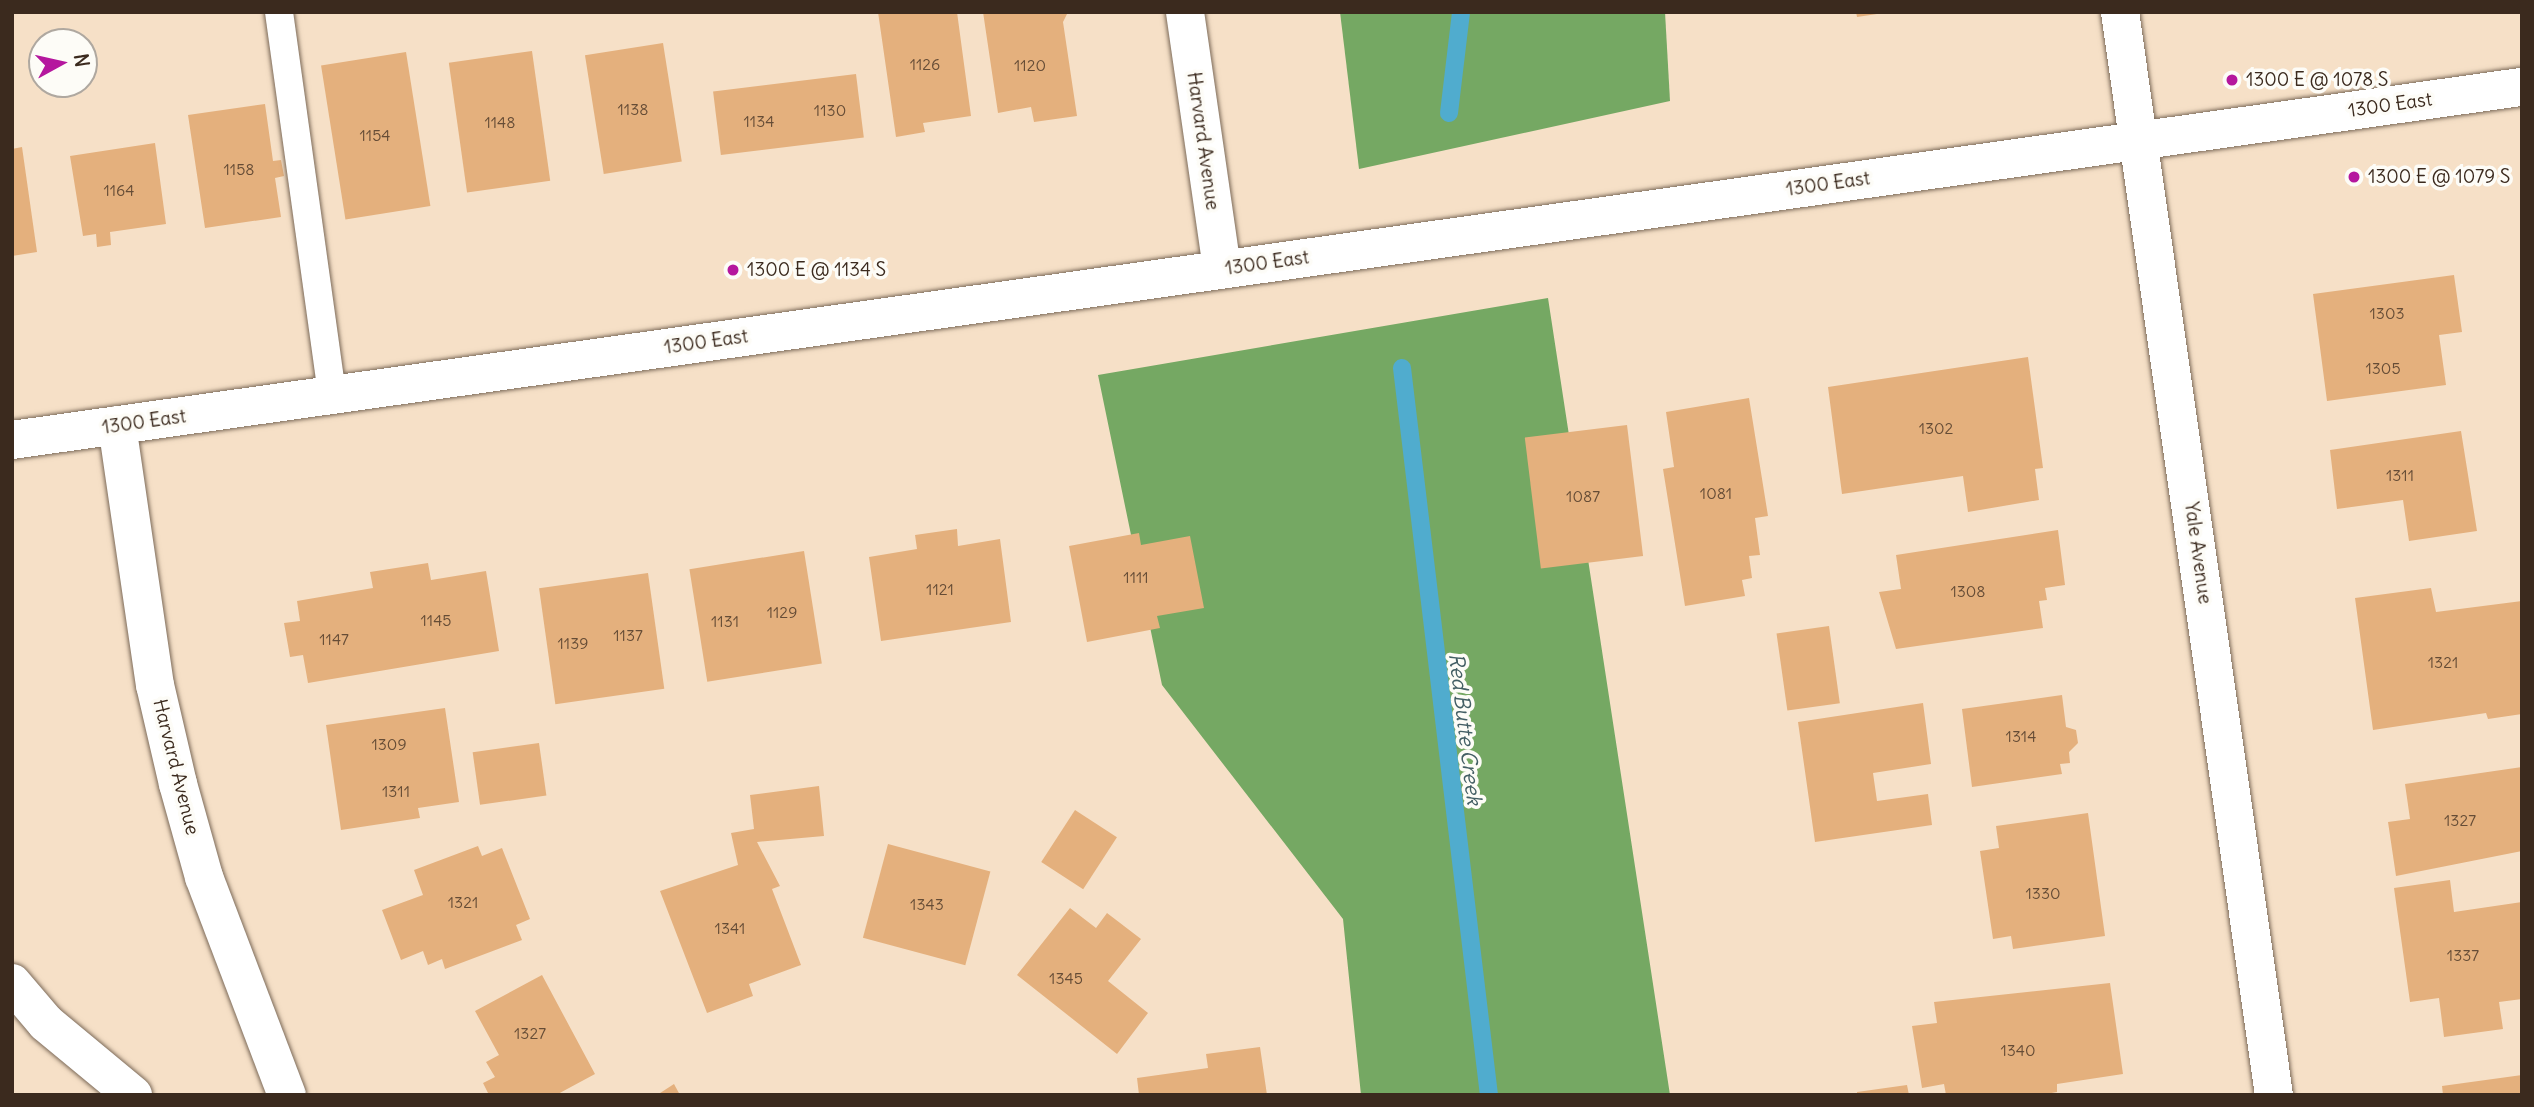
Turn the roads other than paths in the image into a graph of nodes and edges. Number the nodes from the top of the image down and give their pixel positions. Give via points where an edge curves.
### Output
1 (279, 12) edge
2 (1185, 12) edge
3 (2120, 12) edge
4 (2522, 87) edge
5 (2138, 141) junction
6 (1222, 269) junction
7 (332, 395) junction
8 (117, 425) junction
9 (12, 440) edge
10 (12, 984) edge
11 (133, 1095) edge
12 (287, 1095) edge
13 (2274, 1095) edge

1 - 7 lane
2 - 6 main road, Harvard Avenue
3 - 5 main road, Yale Avenue
4 - 5 main road, 1300 East
5 - 6 main road, 1300 East
5 - 13 main road, Yale Avenue
6 - 7 main road, 1300 East
7 - 8 main road, 1300 East
8 - 9 main road, 1300 East
8 - 12 main road, Harvard Avenue via 155,685 178,783 212,901
10 - 11 main road via 46,1023

